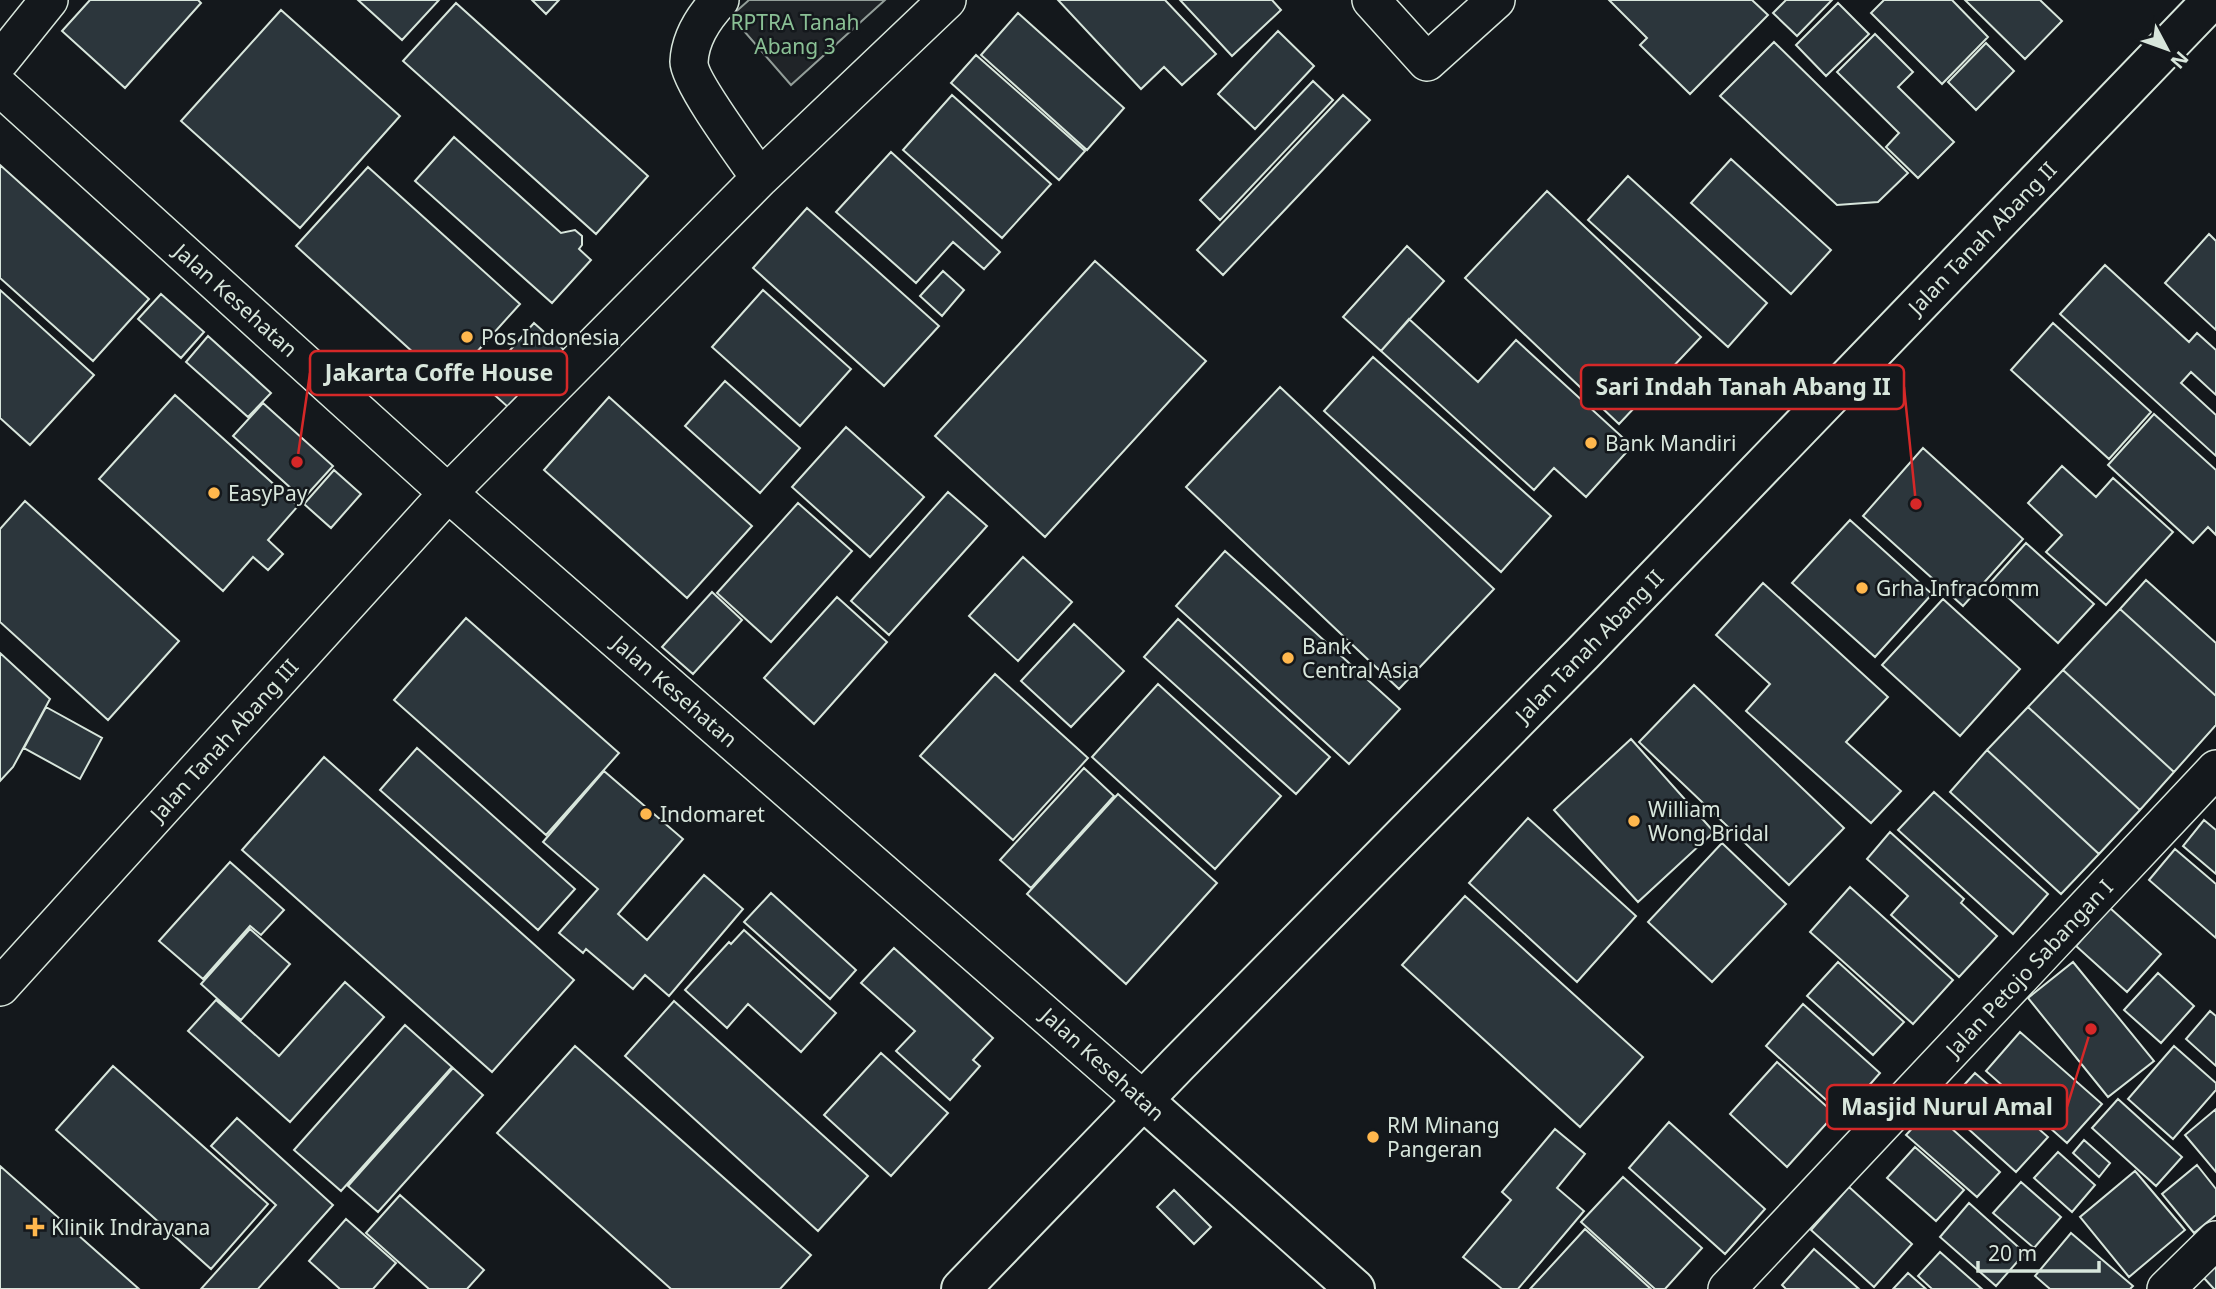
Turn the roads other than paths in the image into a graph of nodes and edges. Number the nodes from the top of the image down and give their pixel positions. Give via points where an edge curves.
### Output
1 (49, 0) edge
2 (720, 0) edge
3 (947, 0) edge
4 (1371, 0) edge
5 (1496, 0) edge
6 (2212, 0) edge
7 (0, 61) edge
8 (0, 87) edge
9 (760, 178) junction
10 (448, 493) junction
11 (2216, 769) edge
12 (0, 987) edge
13 (1143, 1100) junction
14 (2216, 1240) edge
15 (961, 1289) edge
16 (1355, 1289) edge
17 (1727, 1289) edge
18 (2166, 1289) edge

1 - 7 street
2 - 9 street via 704,18 689,64
3 - 9 street, Jalan Tanah Abang III
4 - 5 street via 1427,62
6 - 13 street, Jalan Tanah Abang II via 1593,643
8 - 10 street, Jalan Kesehatan
9 - 10 street, Jalan Tanah Abang III
10 - 12 street, Jalan Tanah Abang III
10 - 13 street, Jalan Kesehatan
11 - 17 street, Jalan Petojo Sabangan I
13 - 15 street, Jalan Tanah Abang II
13 - 16 street, Jalan Kesehatan
14 - 18 street

